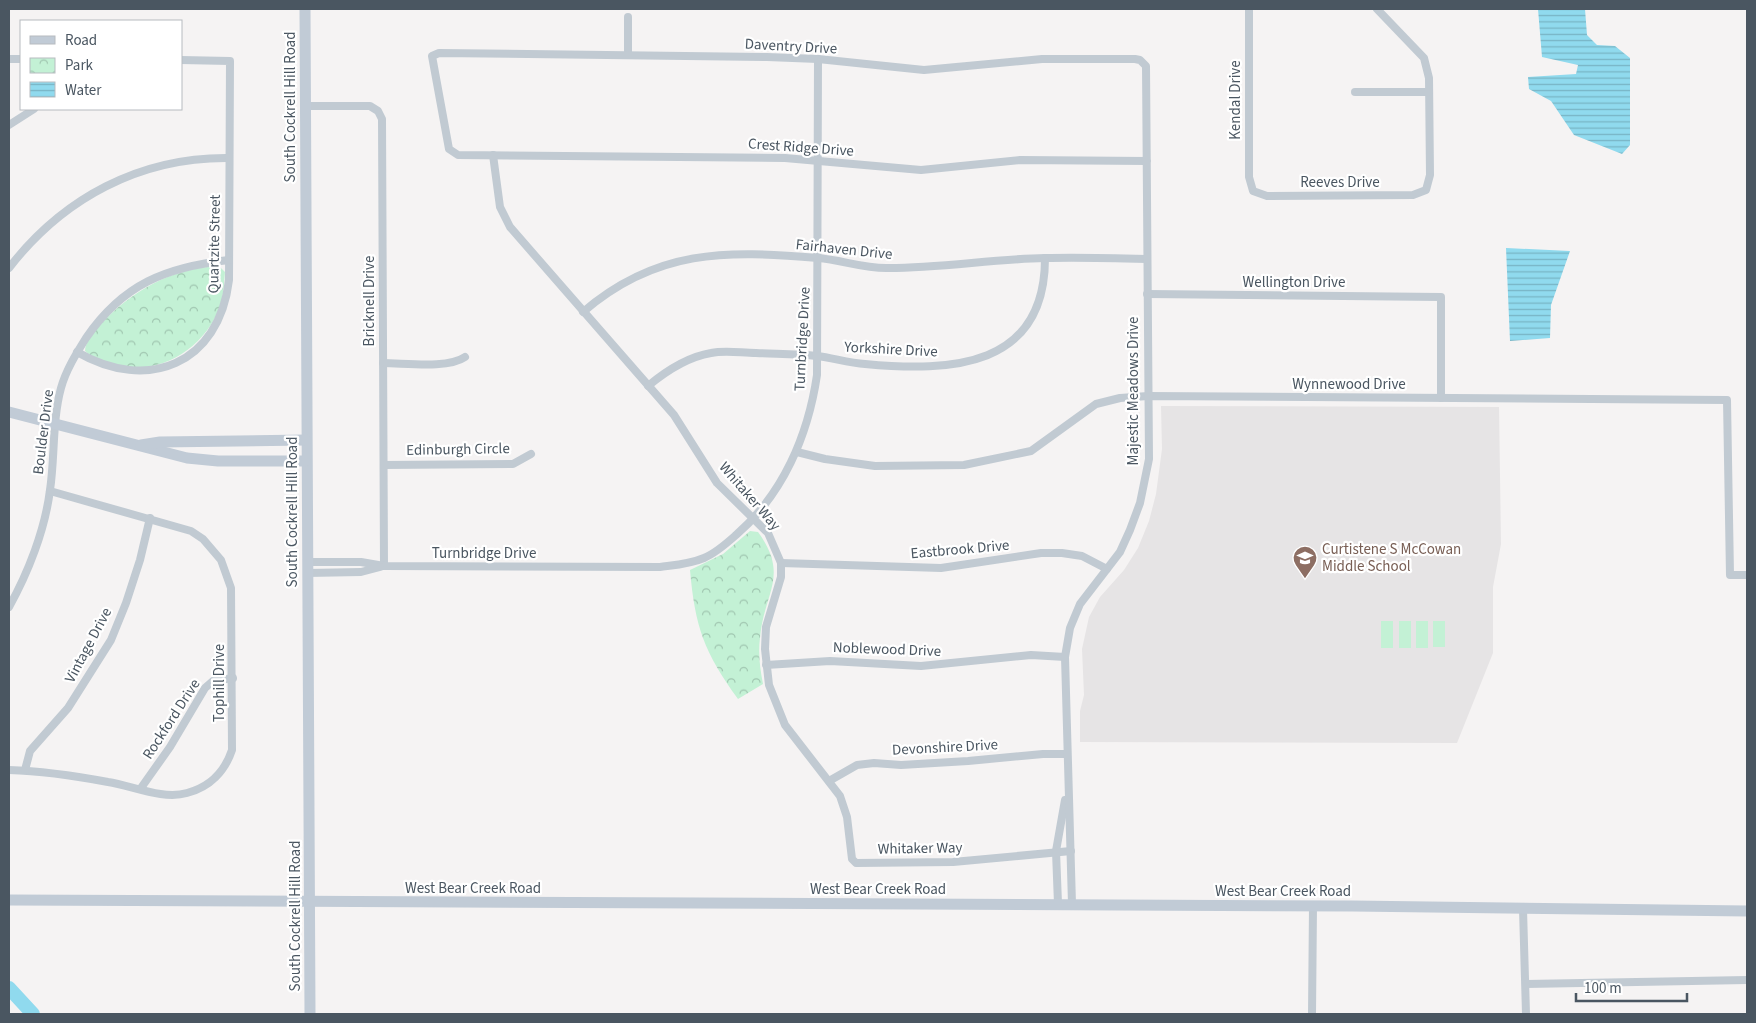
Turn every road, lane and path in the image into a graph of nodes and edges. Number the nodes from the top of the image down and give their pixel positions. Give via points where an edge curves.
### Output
1 (305, 9) edge
2 (1249, 9) edge
3 (1377, 9) edge
4 (628, 17) dead end
5 (628, 55) junction
6 (818, 59) junction
7 (182, 60) edge
8 (1146, 66) joint
9 (1355, 92) dead end
10 (1430, 92) junction
11 (305, 106) junction
12 (32, 110) edge
13 (9, 125) edge
14 (453, 154) joint
15 (494, 155) junction
16 (229, 158) junction
17 (818, 159) junction
18 (1147, 161) junction
19 (1253, 191) joint
20 (819, 258) junction
21 (1045, 258) junction
22 (1147, 259) junction
23 (229, 260) junction
24 (9, 268) edge
25 (1147, 294) junction
26 (582, 312) junction
27 (77, 352) junction
28 (817, 356) junction
29 (465, 357) dead end
30 (383, 363) junction
31 (648, 386) junction
32 (1148, 396) junction
33 (1441, 398) junction
34 (9, 412) edge
35 (56, 425) junction
36 (306, 440) junction
37 (141, 445) junction
38 (797, 452) junction
39 (530, 454) dead end
40 (305, 461) junction
41 (384, 464) junction
42 (50, 492) junction
43 (150, 518) junction
44 (754, 519) junction
45 (782, 563) junction
46 (384, 566) junction
47 (307, 567) junction
48 (1106, 569) junction
49 (1747, 575) edge
50 (9, 607) edge
51 (1066, 657) junction
52 (766, 665) junction
53 (233, 678) junction
54 (1067, 754) junction
55 (9, 770) edge
56 (25, 770) junction
57 (829, 781) junction
58 (1068, 786) junction
59 (141, 788) junction
60 (1056, 852) junction
61 (1070, 852) junction
62 (9, 900) edge
63 (311, 902) junction
64 (1058, 904) junction
65 (1072, 904) junction
66 (1313, 906) junction
67 (1523, 909) junction
68 (1747, 911) edge
69 (1747, 980) edge
70 (1526, 984) junction
71 (310, 1014) edge
72 (1312, 1014) edge
73 (1526, 1014) edge

1 - 11 main road, South Cockrell Hill Road
2 - 19 street, Kendal Drive via 1249,177
3 - 10 street via 1424,58
4 - 5 street
5 - 6 street, Daventry Drive
5 - 14 street, Daventry Drive via 439,53 432,56 448,149
6 - 8 street, Daventry Drive via 908,70 1042,59 1135,59
6 - 17 street, Turnbridge Drive
7 - 16 street, Quartzite Street via 230,61
8 - 18 street, Majestic Meadows Drive
9 - 10 street
10 - 19 street, Reeves Drive via 1430,175 1426,190 1412,195 1266,196
11 - 30 street, Bricknell Drive via 370,106 378,111 382,120
11 - 36 main road, South Cockrell Hill Road
12 - 13 street
14 - 15 street, Crest Ridge Drive
15 - 17 street, Crest Ridge Drive
15 - 26 street, Whitaker Way via 500,207 510,227
16 - 23 street, Quartzite Street
16 - 24 street via 162,165 116,180 53,219
17 - 18 street, Crest Ridge Drive via 921,170 1020,160
17 - 20 street, Turnbridge Drive
18 - 22 street, Majestic Meadows Drive
20 - 21 street, Fairhaven Drive via 881,268 925,268
20 - 26 street, Fairhaven Drive via 739,254 680,260 649,269 626,281
20 - 28 street, Turnbridge Drive
21 - 22 street, Fairhaven Drive
21 - 28 street, Yorkshire Drive via 1043,292 1036,313 1003,347 983,359 952,365 910,366 864,364
22 - 25 street, Majestic Meadows Drive
23 - 27 street, Boulder Drive via 195,264 168,272 130,290 102,315
23 - 27 street, Quartzite Street via 227,298 222,314 207,339 185,358 152,370 122,371
25 - 32 street, Majestic Meadows Drive
25 - 33 street, Wellington Drive via 1441,297
26 - 31 street, Whitaker Way
27 - 35 street, Boulder Drive via 61,389
28 - 31 street, Yorkshire Drive via 711,353 678,365
28 - 38 street, Turnbridge Drive via 812,407
29 - 30 street via 445,364
30 - 41 street, Bricknell Drive
31 - 44 street, Whitaker Way via 674,415 717,483
32 - 33 street, Wynnewood Drive
32 - 38 street, Wynnewood Drive via 1096,404 1031,451 964,465 875,466
32 - 48 street, Majestic Meadows Drive via 1149,459 1140,503 1120,552
33 - 49 street, Wynnewood Drive via 1727,400 1730,575
34 - 35 main road
35 - 37 main road
35 - 42 street, Boulder Drive
36 - 37 main road
36 - 40 main road, South Cockrell Hill Road
37 - 40 main road via 160,452 202,459
38 - 44 street, Turnbridge Drive
39 - 41 street, Edinburgh Circle via 513,464
40 - 47 main road, South Cockrell Hill Road
41 - 46 street, Bricknell Drive
42 - 43 street, Tophill Drive
42 - 50 street, Boulder Drive via 35,548
43 - 53 street, Tophill Drive via 191,531 221,560 231,588
43 - 56 street, Vintage Drive via 137,569 111,640 68,708 30,751
44 - 45 street, Whitaker Way via 768,534
44 - 46 street, Turnbridge Drive via 706,557 685,564 660,567
45 - 48 street, Eastbrook Drive via 942,568 1062,552 1082,556
45 - 52 street, Whitaker Way via 782,577 766,626
46 - 47 street, Turnbridge Drive via 360,572
47 - 63 main road, South Cockrell Hill Road
48 - 51 street, Majestic Meadows Drive via 1074,616
51 - 52 street, Noblewood Drive via 1031,655 921,666 830,661
51 - 54 street, Majestic Meadows Drive
52 - 57 street, Whitaker Way via 769,685 785,725
53 - 59 street, Rockford Drive via 213,681 205,688
53 - 59 street, Tophill Drive via 233,737 223,770 201,788 186,794 171,795
54 - 57 street, Devonshire Drive via 968,762 874,763 857,765
54 - 58 street, Majestic Meadows Drive
55 - 56 street, Tophill Drive
56 - 59 street, Tophill Drive
57 - 60 street, Whitaker Way via 840,796 852,859 856,863 953,862
58 - 60 street, Majestic Meadows Drive
58 - 61 street, Majestic Meadows Drive
60 - 61 street, Whitaker Way
60 - 64 street, Majestic Meadows Drive
61 - 65 street, Majestic Meadows Drive
62 - 63 main road, West Bear Creek Road
63 - 64 main road, West Bear Creek Road
63 - 71 main road, South Cockrell Hill Road
64 - 65 main road, West Bear Creek Road
65 - 66 main road, West Bear Creek Road
66 - 67 main road, West Bear Creek Road
66 - 72 street
67 - 68 main road, West Bear Creek Road
67 - 70 street
69 - 70 street
70 - 73 street

